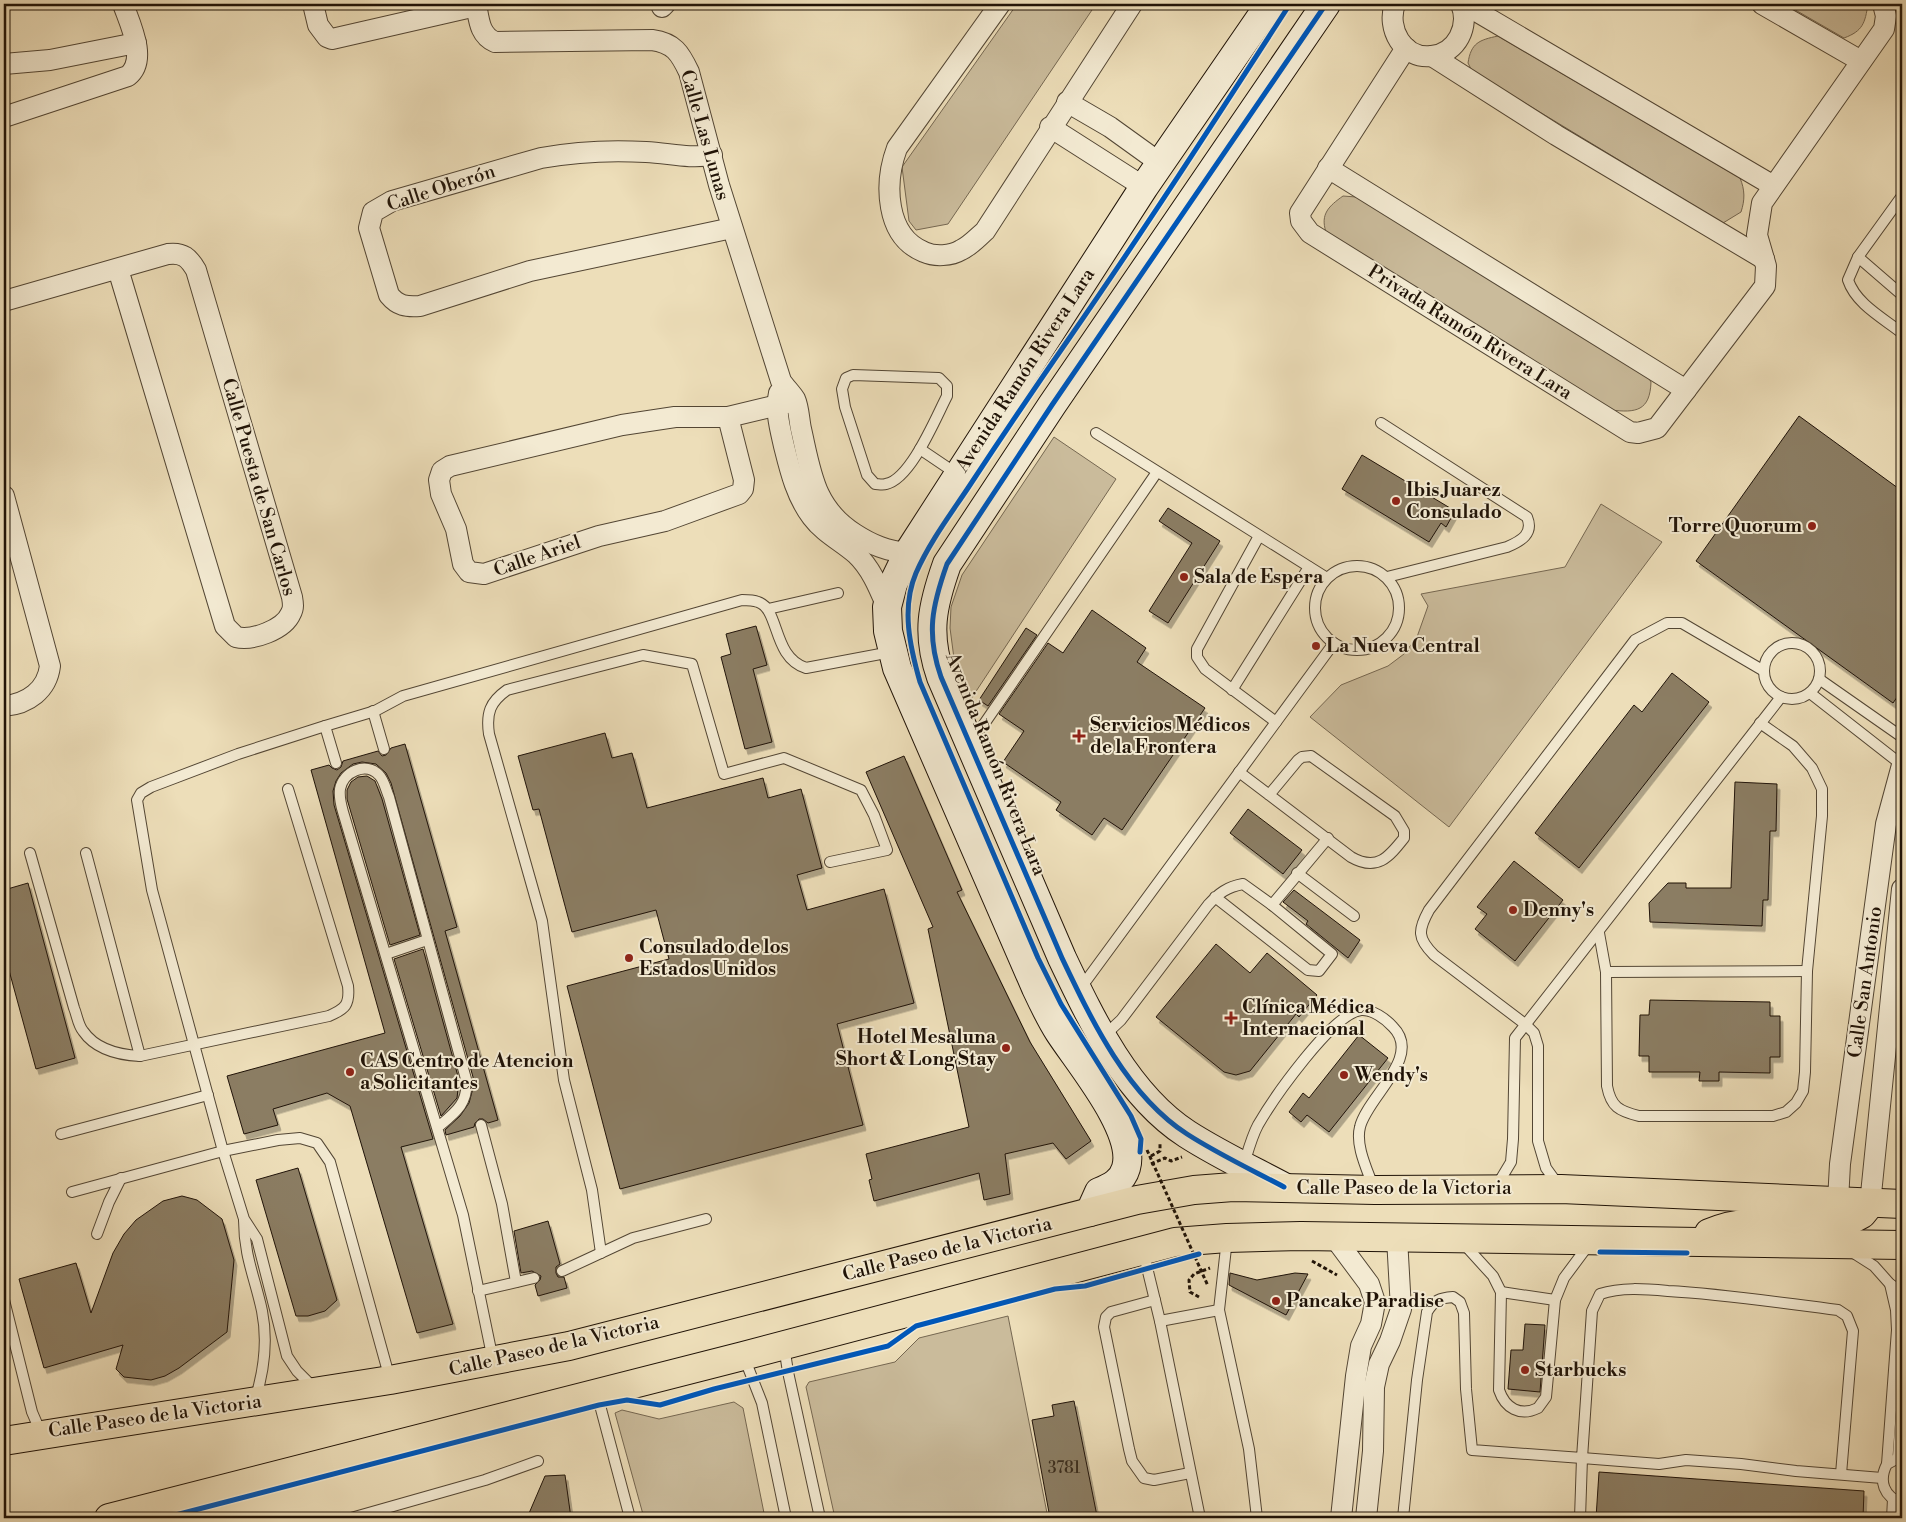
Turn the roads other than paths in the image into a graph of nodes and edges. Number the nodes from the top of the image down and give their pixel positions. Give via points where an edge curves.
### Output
1 (123, 4) edge
2 (313, 4) edge
3 (1000, 4) edge
4 (1132, 4) edge
5 (1270, 4) edge
6 (1326, 4) edge
7 (1463, 4) edge
8 (1762, 4) edge
9 (1883, 4) edge
10 (476, 5) edge
11 (1389, 6) edge
12 (136, 43) junction
13 (1406, 48) junction
14 (1432, 56) junction
15 (1861, 61) junction
16 (4, 64) edge
17 (1068, 102) junction
18 (4, 117) edge
19 (1050, 128) junction
20 (712, 155) junction
21 (1160, 163) junction
22 (1328, 168) junction
23 (1772, 185) junction
24 (1144, 187) junction
25 (1902, 196) edge
26 (732, 228) junction
27 (1858, 257) junction
28 (1764, 259) junction
29 (118, 269) junction
30 (1902, 295) edge
31 (4, 301) edge
32 (1902, 333) edge
33 (1019, 384) junction
34 (1686, 390) junction
35 (786, 403) junction
36 (1052, 405) junction
37 (728, 417) junction
38 (1381, 423) dead end
39 (1096, 433) dead end
40 (920, 449) junction
41 (1157, 472) junction
42 (957, 474) junction
43 (4, 496) edge
44 (1259, 536) junction
45 (908, 553) junction
46 (1309, 567) junction
47 (1387, 577) junction
48 (1327, 578) junction
49 (838, 594) dead end
50 (887, 607) junction
51 (768, 609) junction
52 (1334, 643) junction
53 (932, 645) junction
54 (892, 652) junction
55 (1764, 671) junction
56 (1819, 679) junction
57 (1232, 690) junction
58 (1810, 693) junction
59 (1781, 697) junction
60 (4, 706) edge
61 (373, 710) junction
62 (1276, 722) junction
63 (1760, 723) junction
64 (325, 726) junction
65 (1902, 737) edge
66 (968, 738) junction
67 (384, 749) dead end
68 (336, 763) dead end
69 (1902, 765) edge
70 (1239, 772) junction
71 (288, 789) dead end
72 (1269, 795) junction
73 (1328, 838) junction
74 (86, 852) dead end
75 (30, 853) dead end
76 (830, 862) dead end
77 (1297, 873) junction
78 (1902, 889) edge
79 (1215, 897) junction
80 (1272, 905) junction
81 (1354, 916) dead end
82 (1598, 933) junction
83 (427, 940) junction
84 (386, 954) junction
85 (1807, 971) junction
86 (1606, 972) junction
87 (1078, 992) junction
88 (1048, 1012) junction
89 (1525, 1024) junction
90 (1103, 1036) junction
91 (195, 1046) junction
92 (140, 1056) junction
93 (208, 1095) junction
94 (481, 1125) dead end
95 (438, 1127) junction
96 (61, 1134) dead end
97 (223, 1152) junction
98 (1238, 1176) junction
99 (121, 1178) junction
100 (1496, 1188) junction
101 (1561, 1189) junction
102 (1375, 1190) junction
103 (72, 1192) dead end
104 (1838, 1201) junction
105 (1870, 1204) junction
106 (1902, 1204) edge
107 (1090, 1212) junction
108 (244, 1219) junction
109 (706, 1219) dead end
110 (97, 1234) dead end
111 (1334, 1237) junction
112 (1227, 1238) junction
113 (1397, 1238) junction
114 (1459, 1239) junction
115 (1592, 1241) junction
116 (1690, 1241) junction
117 (1897, 1242) edge
118 (1843, 1246) junction
119 (1142, 1250) junction
120 (601, 1253) junction
121 (562, 1271) dead end
122 (534, 1278) dead end
123 (516, 1282) junction
124 (1890, 1284) junction
125 (478, 1292) junction
126 (1501, 1292) junction
127 (1902, 1292) edge
128 (4, 1300) edge
129 (1155, 1300) junction
130 (1555, 1300) junction
131 (275, 1309) junction
132 (1219, 1310) junction
133 (262, 1312) junction
134 (1160, 1321) junction
135 (784, 1345) junction
136 (743, 1356) junction
137 (493, 1362) junction
138 (390, 1380) junction
139 (318, 1392) junction
140 (596, 1393) junction
141 (1902, 1396) edge
142 (255, 1401) junction
143 (41, 1433) junction
144 (4, 1441) edge
145 (1900, 1456) edge
146 (1582, 1458) junction
147 (538, 1461) dead end
148 (1887, 1464) junction
149 (1190, 1473) junction
150 (1841, 1474) junction
151 (1882, 1478) junction
152 (1897, 1501) edge
153 (109, 1518) edge
154 (351, 1518) edge
155 (630, 1518) edge
156 (786, 1518) edge
157 (820, 1518) edge
158 (1200, 1518) edge
159 (1257, 1518) edge
160 (1341, 1518) edge
161 (1366, 1518) edge
162 (1403, 1518) edge
163 (1580, 1518) edge
164 (1892, 1518) edge

1 - 12 street
2 - 10 street, Calle Las Lunas via 318,25 327,38 332,39
3 - 19 street via 897,148 890,169 889,199 904,240 930,254 961,251 985,231
4 - 17 street
5 - 21 street, Avenida Ramón Rivera Lara
6 - 36 street, Avenida Ramón Rivera Lara
7 - 14 street via 1465,21 1458,39 1444,52
7 - 23 street
8 - 15 street
9 - 15 street, Privada Ramón Rivera Lara via 1886,16 1884,29
10 - 20 street, Calle Las Lunas via 481,29 495,42 652,40 674,46 689,72
11 - 13 street via 1394,32
12 - 16 street via 50,60
12 - 18 street via 135,69 128,76
13 - 14 street
13 - 22 street, Privada Ramón Rivera Lara
14 - 28 street via 1556,135
15 - 23 street, Privada Ramón Rivera Lara
17 - 19 street
17 - 21 street
19 - 24 street
20 - 26 street, Calle Las Lunas
20 - 26 street, Calle Oberón via 693,158 645,152 541,158 392,201 373,212 369,228 389,295 396,304 408,307 530,271
21 - 24 street, Avenida Ramón Rivera Lara
22 - 34 street
22 - 34 street, Privada Ramón Rivera Lara via 1300,213 1301,221 1310,233 1630,432 1657,428
23 - 28 street, Privada Ramón Rivera Lara via 1758,218 1757,235
24 - 33 street, Avenida Ramón Rivera Lara
25 - 27 lane
26 - 35 street, Calle Las Lunas
27 - 30 lane
27 - 32 lane via 1848,280 1852,290
28 - 34 street, Privada Ramón Rivera Lara via 1767,278 1764,286
29 - 29 street, Calle Puesta de San Carlos via 176,253 187,257 196,270 292,597 292,612 285,623 251,639 236,637 225,626
29 - 31 street
33 - 36 street
33 - 42 street, Avenida Ramón Rivera Lara
35 - 37 street, Calle Ariel
35 - 45 street, Calle Las Lunas via 813,478 830,514 840,524 877,546 891,552
35 - 50 street, Calle Las Lunas via 789,468 802,502 817,524 864,563
36 - 53 street, Avenida Ramón Rivera Lara via 947,564 932,615
37 - 37 street, Calle Ariel via 675,417 622,425 450,466 442,471 439,480 441,494 456,528 463,564 469,572 484,574 599,536 665,521 739,494 744,480
38 - 47 lane via 1527,517 1530,524 1525,538 1507,547
39 - 41 lane
40 - 40 lane via 947,396 947,386 939,378 853,375 846,378 842,389 846,407 867,475 875,484 886,484 899,478
40 - 42 lane
41 - 44 lane
41 - 66 lane via 982,727
42 - 45 street, Avenida Ramón Rivera Lara
43 - 60 street via 50,666 42,689 31,698
44 - 46 lane
44 - 57 lane via 1197,649 1196,657 1200,664
45 - 50 street, Avenida Ramón Rivera Lara via 893,584
46 - 48 lane
46 - 57 lane
47 - 48 lane via 1373,568 1356,565 1340,569
47 - 52 lane via 1397,592 1400,610 1395,627 1384,641 1368,649 1350,650
48 - 52 lane via 1318,591 1315,605 1320,626
49 - 51 lane
50 - 54 street, Avenida Ramón Rivera Lara
51 - 54 lane via 786,654 795,664 806,668
51 - 61 lane via 759,602 742,600 403,696
52 - 62 lane
53 - 54 street
53 - 66 street, Avenida Ramón Rivera Lara via 941,677
54 - 88 street, Avenida Ramón Rivera Lara via 896,668
55 - 56 lane via 1770,653 1787,643 1796,642 1814,652 1821,670
55 - 59 lane via 1769,686
55 - 89 lane via 1682,623 1667,623 1635,640 1428,910 1421,924 1425,946
56 - 58 lane
56 - 65 lane
57 - 62 lane
58 - 59 lane via 1796,699
58 - 69 lane
59 - 63 lane
61 - 64 lane
61 - 67 lane
62 - 70 lane
63 - 82 lane
63 - 85 lane via 1793,746 1812,768 1822,789
64 - 68 lane
64 - 91 lane via 151,787 136,800 152,890
66 - 87 street, Avenida Ramón Rivera Lara
69 - 104 street, Calle San Antonio via 1886,824 1840,1164
70 - 72 lane
70 - 87 lane
71 - 91 lane via 348,986 348,1003 344,1010 329,1016
72 - 73 lane
72 - 73 lane via 1298,760 1311,756 1395,816 1404,831 1404,838 1387,859 1376,862 1359,861
73 - 77 lane
74 - 92 lane
75 - 92 lane via 83,1031 118,1055
76 - 120 lane via 887,850 874,815 860,790 784,758 724,774 692,664 643,655 507,690 488,710 490,734 542,921 564,1080 592,1190
77 - 80 lane
77 - 81 lane
78 - 105 street, Calle San Antonio
79 - 80 lane via 1232,886 1243,884
79 - 80 lane via 1308,970 1319,971 1332,954
79 - 90 lane via 1121,1020
82 - 86 lane
82 - 89 lane
83 - 84 lane
83 - 84 lane via 384,784 379,775 368,768 353,771 342,782 340,799
83 - 95 lane via 467,1086 463,1104
84 - 95 lane
85 - 86 lane
85 - 86 lane via 1802,1091 1786,1112 1763,1116 1639,1116 1617,1107 1607,1086
87 - 88 street
87 - 90 street, Avenida Ramón Rivera Lara
88 - 107 street, Avenida Ramón Rivera Lara via 1108,1106 1127,1150 1122,1177 1114,1185 1098,1192
89 - 100 lane via 1515,1038 1513,1051 1511,1162
89 - 101 lane via 1534,1034 1538,1046 1538,1141 1546,1168
90 - 98 street, Avenida Ramón Rivera Lara via 1125,1071 1154,1106
91 - 92 lane
91 - 93 lane
93 - 96 lane
93 - 97 lane
94 - 123 lane via 502,1204
95 - 125 lane via 463,1215
97 - 99 lane
97 - 108 lane
97 - 138 lane via 300,1138 309,1139 324,1149
98 - 102 main road, Calle Paseo de la Victoria via 1284,1187
98 - 102 lane via 1257,1127 1282,1088 1338,1021 1361,1010 1372,1011 1400,1036 1403,1051 1359,1127 1362,1154
98 - 107 main road, Calle Paseo de la Victoria
99 - 103 lane
99 - 110 lane
100 - 101 main road, Calle Paseo de la Victoria
100 - 102 main road, Calle Paseo de la Victoria
101 - 104 main road, Calle Paseo de la Victoria
104 - 105 main road, Calle Paseo de la Victoria
105 - 106 main road, Calle Paseo de la Victoria
105 - 116 main road via 1862,1214 1849,1221 1755,1222 1722,1228
107 - 137 main road, Calle Paseo de la Victoria via 578,1344
108 - 131 lane via 257,1239
108 - 133 lane via 244,1245
109 - 120 lane via 633,1238
111 - 112 main road
111 - 113 main road
111 - 160 street via 1369,1284 1375,1302 1373,1318 1361,1346 1356,1376
112 - 119 main road via 1175,1242
112 - 132 lane
113 - 114 main road
113 - 161 street via 1401,1309 1379,1364 1374,1387 1373,1451
114 - 115 main road
114 - 126 lane via 1493,1276
115 - 116 main road
115 - 130 lane via 1564,1278
116 - 118 main road
117 - 118 main road
118 - 124 lane via 1874,1266
119 - 129 lane
119 - 135 main road
120 - 121 lane
122 - 123 lane
123 - 125 lane
124 - 127 lane
124 - 148 lane via 1897,1330
125 - 137 lane
126 - 130 lane
126 - 130 lane via 1499,1390 1506,1404 1518,1412 1538,1408 1546,1397
128 - 143 lane via 32,1412
129 - 134 lane
129 - 149 lane via 1111,1312 1104,1326 1129,1450 1132,1461 1144,1478 1154,1480
131 - 133 lane
131 - 139 lane via 288,1356 300,1376
132 - 134 lane
132 - 159 lane via 1249,1449
133 - 142 lane via 263,1367
134 - 149 lane
135 - 136 main road
135 - 157 lane
136 - 140 main road
136 - 156 lane via 762,1403
137 - 138 main road, Calle Paseo de la Victoria
138 - 139 main road, Calle Paseo de la Victoria
139 - 142 main road, Calle Paseo de la Victoria
140 - 153 main road
140 - 155 lane
141 - 145 lane
142 - 143 main road, Calle Paseo de la Victoria
143 - 144 main road, Calle Paseo de la Victoria
145 - 148 lane
146 - 150 lane via 1659,1464 1695,1460
146 - 150 lane via 1592,1311 1600,1294 1612,1290 1699,1292 1838,1310 1847,1316 1853,1330
146 - 162 lane via 1472,1450 1464,1313 1454,1296 1441,1298 1433,1302 1427,1312
146 - 163 lane
147 - 154 lane via 485,1480
148 - 151 lane
149 - 158 lane
150 - 151 lane
151 - 152 lane via 1884,1490
152 - 164 lane

